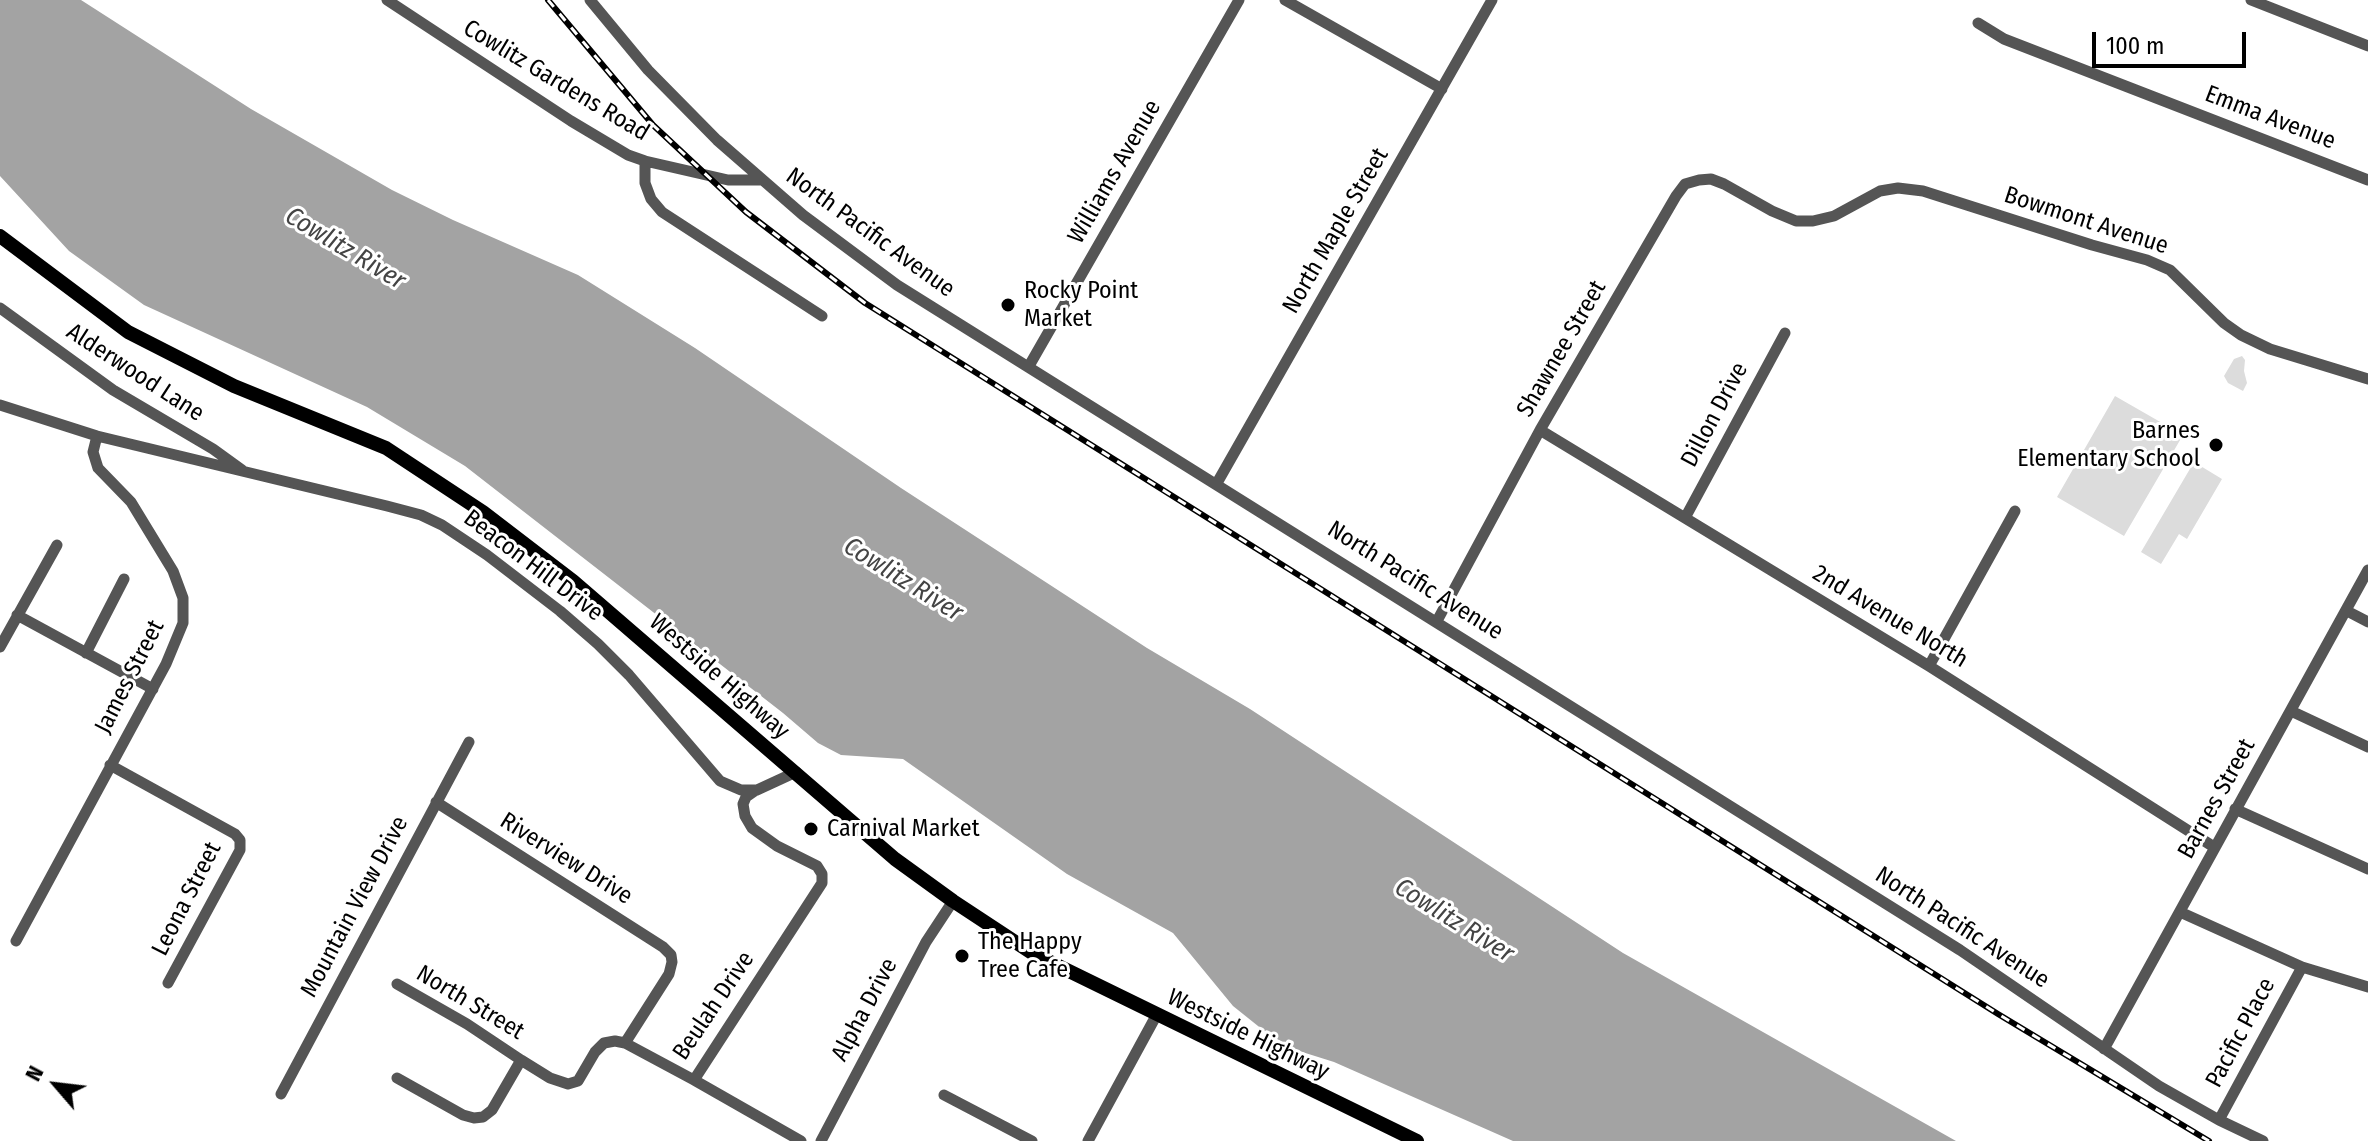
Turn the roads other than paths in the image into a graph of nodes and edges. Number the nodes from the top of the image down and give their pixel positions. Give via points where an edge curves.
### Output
1 (387, 0) edge
2 (590, 0) edge
3 (1239, 0) edge
4 (1285, 0) edge
5 (1492, 0) edge
6 (2251, 0) edge
7 (1978, 23) dead end
8 (2368, 46) edge
9 (1442, 89) junction
10 (645, 161) junction
11 (760, 180) junction
12 (2368, 180) edge
13 (1772, 211) joint
14 (0, 236) edge
15 (0, 308) edge
16 (822, 316) dead end
17 (1785, 333) dead end
18 (1029, 366) junction
19 (2368, 379) edge
20 (0, 405) edge
21 (1540, 430) junction
22 (97, 436) junction
23 (246, 473) junction
24 (1217, 483) junction
25 (2015, 511) dead end
26 (1685, 518) junction
27 (57, 545) dead end
28 (2368, 570) edge
29 (124, 579) dead end
30 (2347, 611) junction
31 (17, 615) junction
32 (1437, 621) junction
33 (2368, 622) edge
34 (0, 647) edge
35 (86, 653) junction
36 (1929, 666) junction
37 (153, 689) junction
38 (2291, 711) junction
39 (469, 742) dead end
40 (2368, 747) edge
41 (110, 765) junction
42 (796, 772) junction
43 (757, 790) junction
44 (436, 802) junction
45 (2235, 809) junction
46 (2214, 847) junction
47 (2368, 869) edge
48 (953, 901) junction
49 (2180, 912) junction
50 (16, 941) dead end
51 (2302, 967) junction
52 (168, 983) dead end
53 (397, 984) dead end
54 (2368, 987) edge
55 (1156, 1016) junction
56 (625, 1043) junction
57 (2104, 1049) junction
58 (521, 1060) junction
59 (397, 1078) dead end
60 (694, 1080) junction
61 (281, 1094) dead end
62 (944, 1095) dead end
63 (2219, 1120) junction
64 (801, 1141) edge
65 (821, 1141) edge
66 (1032, 1141) edge
67 (1088, 1141) edge
68 (1417, 1141) edge
69 (2263, 1141) edge

1 - 10 street, Cowlitz Gardens Road via 571,121
2 - 11 street, North Pacific Avenue via 648,70
3 - 18 street, Williams Avenue
4 - 9 street
5 - 9 street, North Maple Street
6 - 8 street
7 - 12 street, Emma Avenue via 2004,39
9 - 24 street, North Maple Street
10 - 11 street, Cowlitz Gardens Road via 728,180
10 - 16 street via 645,183 662,212
11 - 18 street, North Pacific Avenue via 897,285
13 - 19 street, Bowmont Avenue via 1796,221 1813,221 1834,216 1880,191 1923,191 2159,265 2241,335
13 - 21 street, Shawnee Street via 1711,179 1685,184
14 - 42 main road, Westside Highway via 128,332 234,386 386,448 445,486 573,581
15 - 23 street, Alderwood Lane via 113,390
17 - 26 street, Dillon Drive
18 - 24 street, North Pacific Avenue
20 - 22 street, Beacon Hill Drive
21 - 26 street, 2nd Avenue North
21 - 32 street, Shawnee Street
22 - 23 street, Beacon Hill Drive
22 - 37 street, James Street via 93,452 98,468 140,515 183,598 176,645
23 - 43 street, Beacon Hill Drive via 421,515 464,538 598,644 715,777 736,788
24 - 32 street, North Pacific Avenue
25 - 36 street
26 - 36 street, 2nd Avenue North
27 - 31 street
28 - 30 street, Barnes Street
29 - 35 street
30 - 33 street
30 - 38 street, Barnes Street
31 - 34 street
31 - 35 street
32 - 57 street, North Pacific Avenue via 1960,950
35 - 37 street
36 - 46 street, 2nd Avenue North
37 - 41 street, James Street
38 - 40 street
38 - 45 street, Barnes Street
39 - 44 street, Mountain View Drive
41 - 50 street, James Street
41 - 52 street, Leona Street via 240,840 240,850
42 - 43 street
42 - 48 main road, Westside Highway via 895,859
43 - 60 street, Beulah Drive via 743,804 752,828 817,866 822,883
44 - 56 street, Riverview Drive via 671,955 669,974
44 - 61 street, Mountain View Drive
45 - 46 street, Barnes Street
45 - 47 street
46 - 49 street, Barnes Street
48 - 55 main road, Westside Highway via 1032,953
48 - 65 street, Alpha Drive
49 - 51 street
49 - 57 street, Barnes Street
51 - 54 street
51 - 63 street, Pacific Place
53 - 58 street, North Street
55 - 67 street
55 - 68 main road, Westside Highway
56 - 58 street via 604,1043 578,1081 568,1084
56 - 60 street, Beulah Drive
57 - 63 street, North Pacific Avenue
58 - 59 street via 483,1117 463,1115
60 - 64 street
62 - 66 street
63 - 69 street, North Pacific Avenue

